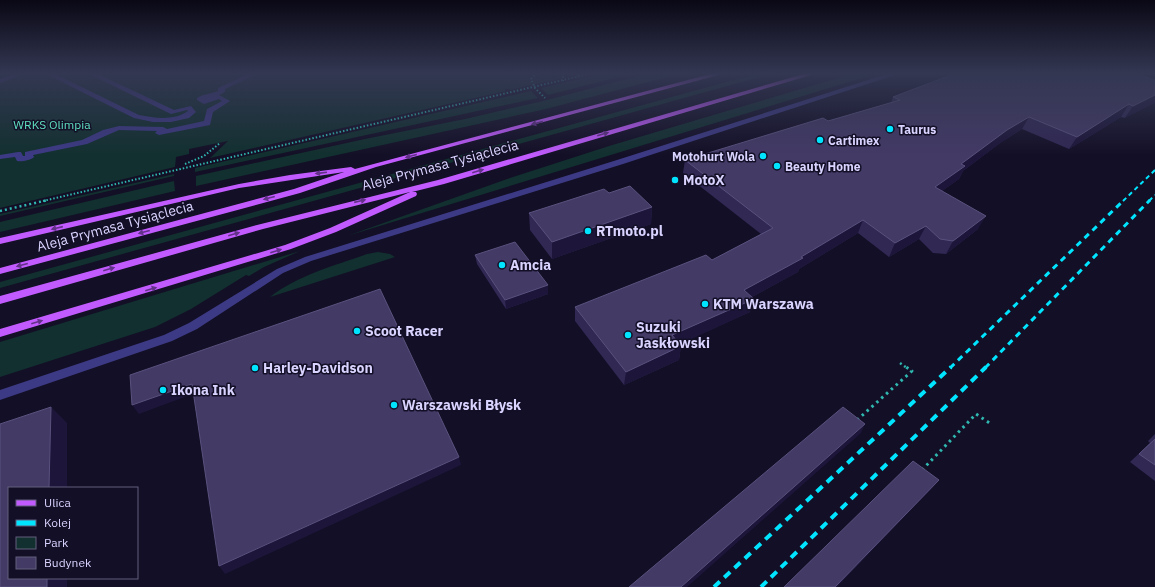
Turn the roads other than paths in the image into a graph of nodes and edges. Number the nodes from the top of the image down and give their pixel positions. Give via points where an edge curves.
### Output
1 (105, 100) edge
2 (149, 100) edge
3 (226, 100) edge
4 (619, 100) edge
5 (720, 100) edge
6 (811, 100) edge
7 (0, 157) edge
8 (373, 165) junction
9 (441, 182) junction
10 (0, 241) edge
11 (0, 271) edge
12 (0, 300) edge
13 (0, 333) edge
14 (0, 395) edge

1 - 2 lane via 130,114 161,120 183,118 192,112 189,107 174,112
3 - 7 lane via 210,111 207,123 159,133 164,130 119,128 84,142 28,154 30,157 20,159 18,154
4 -> 8 main road, Aleja Prymasa Tysiąclecia
9 -> 5 main road, Aleja Prymasa Tysiąclecia
6 - 14 lane via 308,259 280,272 193,326 168,338
8 -> 10 main road via 239,186
8 -> 11 main road, Aleja Prymasa Tysiąclecia via 297,191
12 -> 9 main road, Aleja Prymasa Tysiąclecia via 294,217
13 -> 9 main road via 288,247 334,230

